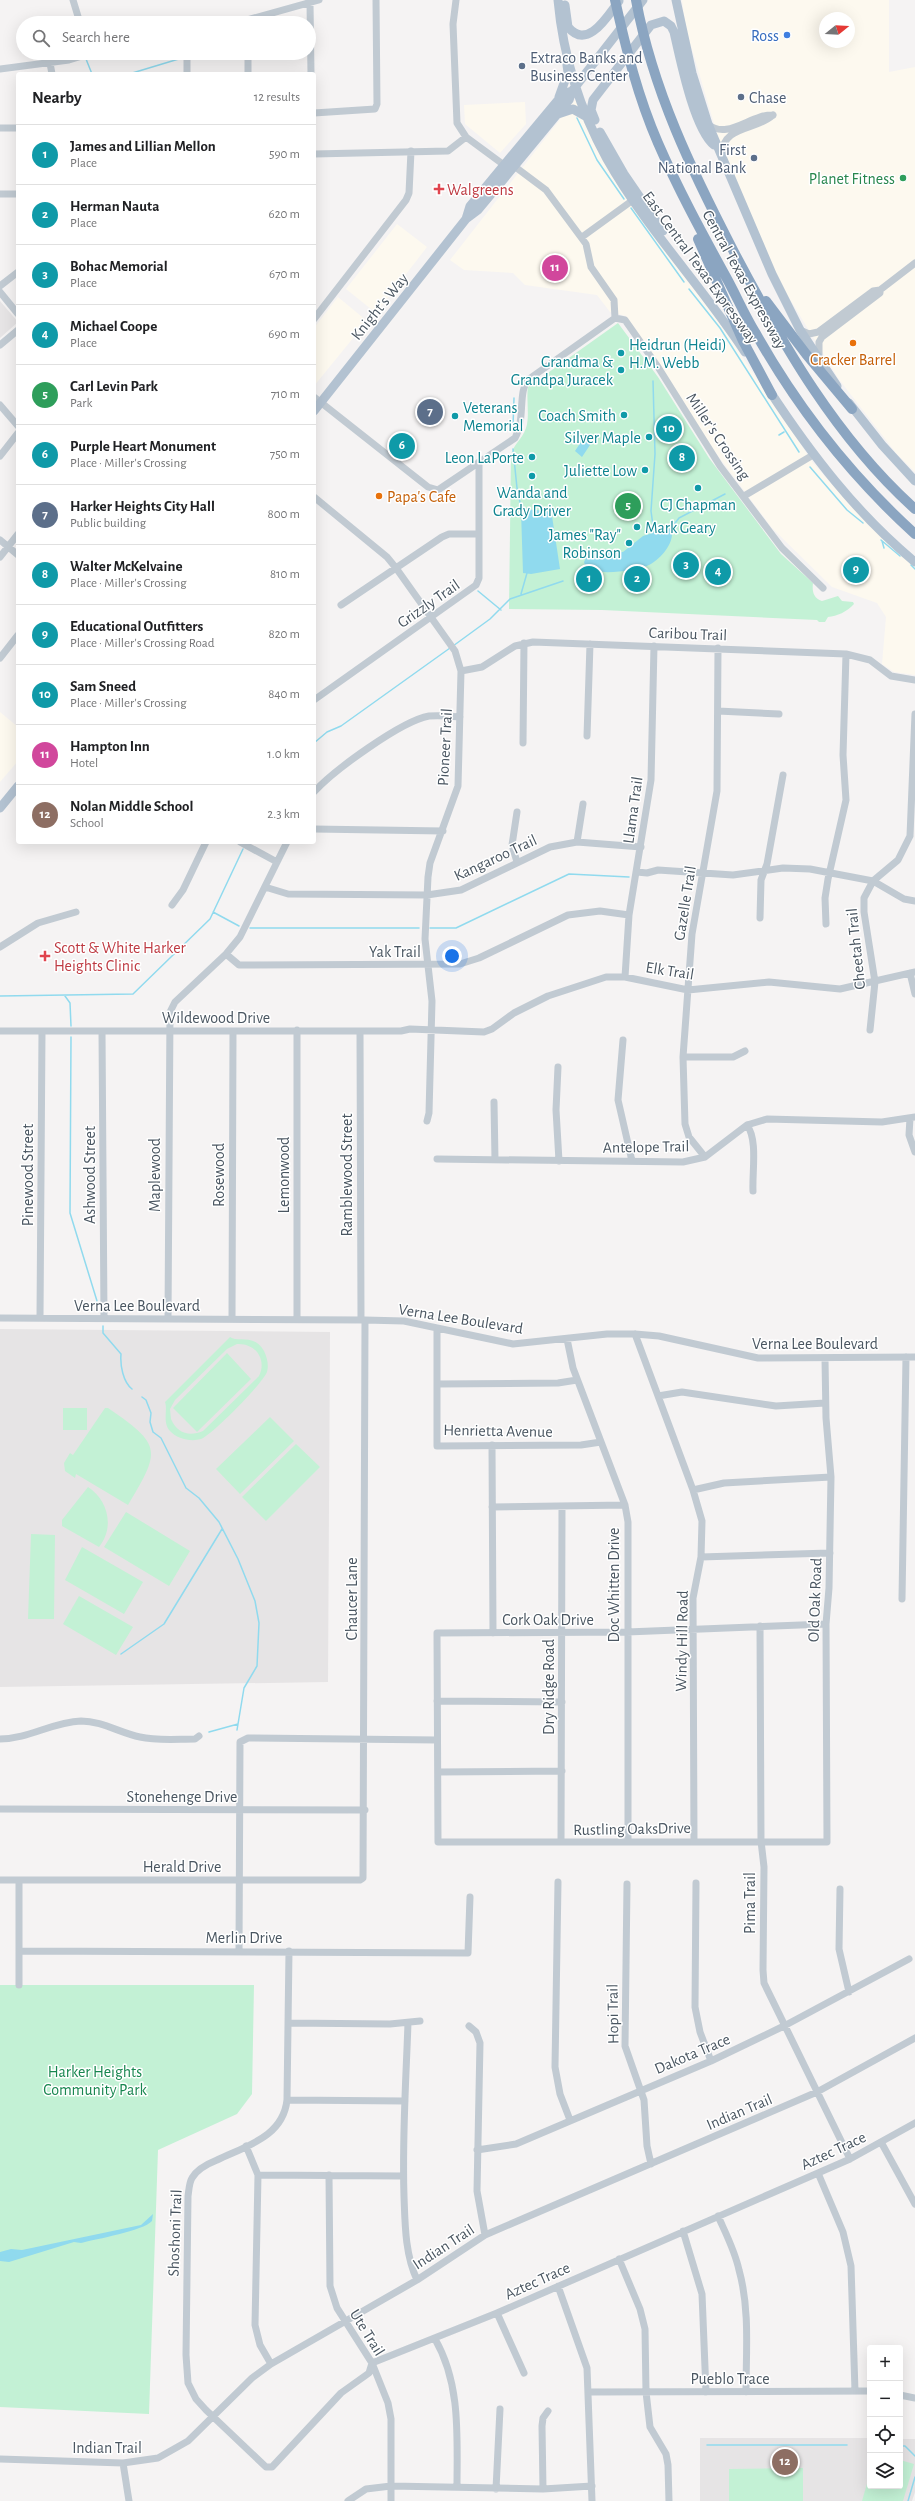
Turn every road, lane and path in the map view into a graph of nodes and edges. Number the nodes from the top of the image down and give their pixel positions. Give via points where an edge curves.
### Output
1 (73, 0) edge
2 (319, 0) edge
3 (376, 0) edge
4 (456, 0) edge
5 (460, 0) edge
6 (558, 0) edge
7 (564, 0) edge
8 (615, 0) edge
9 (620, 0) edge
10 (636, 0) edge
11 (643, 0) edge
12 (676, 0) edge
13 (310, 3) junction
14 (78, 16) edge
15 (267, 16) edge
16 (310, 16) edge
17 (455, 31) junction
18 (567, 56) junction
19 (62, 60) edge
20 (186, 60) edge
21 (248, 60) edge
22 (311, 60) edge
23 (50, 63) junction
24 (0, 70) edge
25 (52, 72) edge
26 (187, 72) edge
27 (248, 72) edge
28 (311, 72) edge
29 (574, 88) junction
30 (558, 100) junction
31 (316, 113) edge
32 (557, 114) junction
33 (587, 117) junction
34 (708, 124) junction
35 (0, 128) edge
36 (16, 128) edge
37 (466, 137) junction
38 (411, 151) junction
39 (720, 151) junction
40 (316, 154) edge
41 (504, 165) junction
42 (514, 166) junction
43 (678, 187) junction
44 (0, 194) edge
45 (16, 194) edge
46 (491, 195) junction
47 (633, 200) junction
48 (466, 220) junction
49 (719, 223) junction
50 (582, 237) junction
51 (671, 250) junction
52 (915, 263) edge
53 (16, 274) edge
54 (0, 286) edge
55 (880, 290) junction
56 (0, 292) edge
57 (16, 312) edge
58 (316, 316) edge
59 (615, 318) junction
60 (800, 330) junction
61 (16, 332) edge
62 (0, 345) edge
63 (820, 359) junction
64 (772, 395) junction
65 (318, 400) edge
66 (0, 405) edge
67 (852, 409) junction
68 (16, 424) edge
69 (16, 436) edge
70 (812, 455) junction
71 (0, 456) edge
72 (479, 462) junction
73 (915, 481) edge
74 (744, 496) junction
75 (316, 500) edge
76 (915, 509) edge
77 (479, 534) junction
78 (915, 534) edge
79 (16, 537) edge
80 (0, 540) edge
81 (8, 547) junction
82 (16, 553) edge
83 (0, 557) edge
84 (915, 562) edge
85 (396, 568) junction
86 (823, 588) dead end
87 (341, 605) dead end
88 (432, 618) junction
89 (16, 638) edge
90 (524, 643) junction
91 (590, 644) junction
92 (654, 646) junction
93 (718, 648) junction
94 (846, 654) junction
95 (0, 658) edge
96 (461, 671) junction
97 (915, 680) edge
98 (316, 699) edge
99 (718, 711) junction
100 (779, 714) dead end
101 (915, 714) edge
102 (460, 717) junction
103 (587, 736) dead end
104 (523, 742) dead end
105 (783, 775) dead end
106 (16, 788) edge
107 (316, 790) edge
108 (583, 804) dead end
109 (0, 808) edge
110 (516, 812) dead end
111 (316, 829) edge
112 (443, 830) junction
113 (577, 842) junction
114 (205, 844) edge
115 (244, 844) edge
116 (286, 844) edge
117 (641, 848) junction
118 (277, 862) junction
119 (517, 862) junction
120 (764, 871) junction
121 (637, 872) junction
122 (830, 872) junction
123 (702, 874) junction
124 (873, 881) junction
125 (265, 887) junction
126 (427, 895) junction
127 (915, 901) edge
128 (172, 905) dead end
129 (76, 912) dead end
130 (629, 915) junction
131 (760, 918) dead end
132 (826, 924) dead end
133 (0, 947) edge
134 (226, 954) junction
135 (427, 965) junction
136 (913, 973) edge
137 (625, 977) junction
138 (875, 982) junction
139 (688, 990) junction
140 (915, 994) edge
141 (297, 1030) junction
142 (431, 1030) junction
143 (870, 1030) dead end
144 (0, 1031) edge
145 (42, 1031) junction
146 (102, 1031) junction
147 (168, 1031) junction
148 (233, 1031) junction
149 (360, 1031) junction
150 (623, 1040) dead end
151 (745, 1051) dead end
152 (683, 1056) junction
153 (558, 1067) dead end
154 (494, 1102) dead end
155 (913, 1117) edge
156 (427, 1122) dead end
157 (747, 1125) junction
158 (915, 1152) edge
159 (705, 1157) junction
160 (437, 1159) dead end
161 (494, 1160) junction
162 (559, 1161) junction
163 (632, 1161) junction
164 (753, 1191) dead end
165 (0, 1318) edge
166 (40, 1318) junction
167 (104, 1318) junction
168 (168, 1319) junction
169 (232, 1319) junction
170 (297, 1319) junction
171 (363, 1319) junction
172 (437, 1328) junction
173 (635, 1334) junction
174 (567, 1338) junction
175 (915, 1356) edge
176 (906, 1357) junction
177 (826, 1359) junction
178 (577, 1380) junction
179 (437, 1384) junction
180 (658, 1396) junction
181 (826, 1403) junction
182 (601, 1442) junction
183 (492, 1445) junction
184 (831, 1477) junction
185 (693, 1490) junction
186 (625, 1505) junction
187 (492, 1507) junction
188 (562, 1507) junction
189 (830, 1553) junction
190 (701, 1557) junction
191 (902, 1599) dead end
192 (826, 1624) junction
193 (760, 1626) junction
194 (694, 1629) junction
195 (627, 1632) junction
196 (492, 1633) junction
197 (562, 1633) junction
198 (437, 1702) junction
199 (562, 1702) junction
200 (199, 1736) dead end
201 (0, 1739) edge
202 (365, 1739) junction
203 (437, 1740) junction
204 (562, 1771) junction
205 (438, 1772) junction
206 (0, 1809) edge
207 (239, 1810) junction
208 (365, 1810) junction
209 (694, 1841) junction
210 (761, 1841) junction
211 (561, 1842) junction
212 (628, 1842) junction
213 (827, 1842) joint
214 (363, 1878) joint
215 (0, 1880) edge
216 (19, 1880) junction
217 (238, 1880) junction
218 (558, 1882) dead end
219 (696, 1883) dead end
220 (627, 1884) dead end
221 (840, 1889) dead end
222 (470, 1897) dead end
223 (19, 1951) junction
224 (239, 1951) junction
225 (289, 1951) junction
226 (909, 1959) dead end
227 (19, 1985) dead end
228 (849, 1992) junction
229 (420, 2021) dead end
230 (288, 2023) junction
231 (408, 2023) junction
232 (469, 2026) dead end
233 (784, 2026) junction
234 (915, 2038) edge
235 (711, 2061) junction
236 (641, 2089) junction
237 (817, 2092) junction
238 (287, 2100) junction
239 (405, 2102) junction
240 (570, 2120) junction
241 (915, 2123) edge
242 (881, 2142) junction
243 (246, 2146) junction
244 (477, 2150) junction
245 (850, 2159) junction
246 (651, 2164) junction
247 (818, 2173) junction
248 (258, 2175) junction
249 (329, 2175) junction
250 (404, 2176) junction
251 (915, 2204) edge
252 (718, 2216) junction
253 (683, 2231) junction
254 (484, 2235) junction
255 (619, 2259) junction
256 (417, 2280) junction
257 (558, 2286) junction
258 (497, 2313) junction
259 (345, 2323) junction
260 (435, 2339) junction
261 (372, 2363) junction
262 (271, 2364) junction
263 (524, 2373) dead end
264 (855, 2391) junction
265 (589, 2392) junction
266 (646, 2392) junction
267 (706, 2392) junction
268 (746, 2392) junction
269 (867, 2392) edge
270 (903, 2396) edge
271 (915, 2398) edge
272 (500, 2409) dead end
273 (548, 2411) dead end
274 (213, 2416) junction
275 (0, 2459) edge
276 (123, 2463) junction
277 (391, 2486) junction
278 (592, 2486) junction
279 (457, 2487) junction
280 (496, 2489) junction
281 (543, 2489) junction
282 (129, 2501) edge
283 (348, 2501) edge
284 (391, 2501) edge
285 (592, 2501) edge
286 (669, 2501) edge

1 - 14 street
2 - 13 street
3 - 31 street via 375,109
4 - 17 street via 453,20
5 - 17 street
6 - 18 main road
7 - 9 main road via 568,27 572,32 591,34
8 - 43 highway, Central Texas Expressway via 639,92
10 - 49 highway, Central Texas Expressway via 668,116
11 - 29 main road, Knight's Way
12 - 34 main road via 692,73
13 - 15 street
13 - 16 street
17 - 37 street via 457,123
18 - 29 main road, East Central Texas Expressway
18 - 30 main road via 568,72
19 - 23 street
20 - 26 street
21 - 27 street
22 - 28 street
23 - 24 street
23 - 25 street
29 - 30 main road, Knight's Way via 566,91
29 - 32 main road, Knight's Way via 571,97
29 - 33 main road, East Central Texas Expressway
30 - 41 main road, Knight's Way
32 - 33 main road via 573,110
32 - 42 main road, Knight's Way
33 - 47 main road, East Central Texas Expressway
34 - 39 main road
34 - 39 street via 718,130 726,130 764,114 773,115 767,120 727,136
35 - 36 street
37 - 38 street via 448,151
37 - 41 street
38 - 40 street
38 - 58 street via 410,186 406,200
39 - 51 main road via 710,141 695,109 671,26 664,21 651,24 593,100 591,110 624,174 656,218
39 - 60 main road via 772,274
41 - 46 main road via 506,168 492,186
41 - 48 main road, Knight's Way via 470,206
42 - 46 main road, Knight's Way
42 - 50 street via 546,190
43 - 64 highway via 679,197 730,312
43 - 78 highway, Central Texas Expressway via 754,332 786,383 847,465
44 - 45 street
46 - 48 main road, Knight's Way
47 - 50 street
47 - 51 main road, East Central Texas Expressway
48 - 65 main road, Knight's Way
49 - 67 highway via 727,231 765,300
49 - 76 highway, Central Texas Expressway via 785,347 809,383 856,447
50 - 59 street via 589,248 591,267 614,300
51 - 64 main road, East Central Texas Expressway via 727,326
52 - 55 street
53 - 54 street
55 - 60 street via 873,291 818,332 809,334
55 - 63 street via 880,293 822,337 819,342
56 - 57 street
59 - 72 street via 528,379 523,388 521,428 515,438
59 - 74 street, Miller's Crossing via 620,318 628,324 711,453
60 - 63 main road
61 - 62 street
63 - 67 main road
64 - 70 main road, East Central Texas Expressway
65 - 72 street via 433,490 444,486
66 - 68 street
67 - 73 main road
69 - 71 street
70 - 74 street
70 - 84 main road, East Central Texas Expressway via 848,498
72 - 77 street, Grizzly Trail
74 - 86 street, Miller's Crossing via 782,548
75 - 85 street, Pioneer Trail via 387,557
77 - 85 street via 449,534
77 - 88 street, Grizzly Trail via 479,578 476,585
79 - 81 street
80 - 81 street
81 - 82 street
81 - 83 street
85 - 87 street
85 - 88 street, Pioneer Trail
88 - 96 street, Pioneer Trail via 455,651
88 - 98 street, Grizzly Trail
89 - 95 street
90 - 91 street, Caribou Trail
90 - 96 street, Caribou Trail via 509,649 482,667
90 - 104 street
91 - 92 street, Caribou Trail
91 - 103 street
92 - 93 street, Caribou Trail
92 - 117 street, Llama Trail via 651,780
93 - 94 street, Caribou Trail
93 - 99 street, Gazelle Trail
94 - 97 street, Caribou Trail via 870,660 891,676
94 - 122 street via 843,754 846,800
96 - 102 street, Pioneer Trail
99 - 100 street
99 - 123 street, Gazelle Trail via 717,791
101 - 124 street, Cheetah Trail via 910,836 898,860
102 - 107 street via 428,716 418,720 381,740 336,771
102 - 112 street, Pioneer Trail via 458,786
105 - 120 street
106 - 109 main road
108 - 113 street
110 - 119 street via 512,845
111 - 112 street
112 - 126 street, Pioneer Trail via 430,863
113 - 117 street, Kangaroo Trail
113 - 119 street, Kangaroo Trail via 550,847
114 - 128 street via 183,890
115 - 118 street
116 - 118 street, Maplewood
117 - 121 street, Llama Trail
118 - 125 street, Maplewood
119 - 126 street, Kangaroo Trail via 461,890
120 - 122 street via 794,868
120 - 123 street via 733,875
120 - 131 street via 759,897
121 - 123 street via 658,870
121 - 130 street, Llama Trail
122 - 124 street
122 - 132 street via 825,898
123 - 139 street, Gazelle Trail via 692,934
124 - 127 street via 904,899
124 - 138 street, Cheetah Trail via 864,898 864,912
125 - 126 street, Kangaroo Trail via 288,894
125 - 134 street, Maplewood via 240,937
126 - 135 street, Pioneer Trail
129 - 133 street via 38,923
130 - 135 street, Yak Trail via 600,911 579,912 479,958 460,964
130 - 137 street, Llama Trail
134 - 135 street, Yak Trail via 239,965
134 - 147 street, Maplewood via 175,1002 170,1012
135 - 142 street, Pioneer Trail via 432,1001
136 - 138 street, Elk Trail
136 - 140 street
137 - 139 street, Elk Trail
137 - 142 street, Elk Trail via 597,979 548,996 514,1013 492,1030
138 - 139 street, Elk Trail via 840,989 768,982
138 - 143 street, Cheetah Trail
139 - 152 street, Gazelle Trail
141 - 148 street, Wildewood Drive
141 - 149 street, Wildewood Drive
141 - 170 street, Lemonwood
142 - 149 street, Wildewood Drive via 410,1028 401,1031
142 - 156 street, Pioneer Trail
144 - 145 street, Wildewood Drive
145 - 146 street, Wildewood Drive
145 - 166 street, Pinewood Street
146 - 147 street, Wildewood Drive
146 - 167 street, Ashwood Street
147 - 148 street, Wildewood Drive
147 - 168 street, Maplewood
148 - 169 street, Rosewood
149 - 171 street, Ramblewood Street
150 - 163 street via 618,1100
151 - 152 street via 733,1057
152 - 159 street, Gazelle Trail via 685,1124 689,1137
153 - 162 street via 556,1110
154 - 161 street
155 - 157 street, Antelope Trail via 882,1122 767,1119
155 - 158 street via 909,1135
157 - 159 street, Antelope Trail
157 - 164 street via 751,1130
159 - 163 street, Antelope Trail via 683,1162
160 - 161 street, Antelope Trail
161 - 162 street, Antelope Trail
162 - 163 street, Antelope Trail
165 - 166 street, Verna Lee Boulevard
166 - 167 street, Verna Lee Boulevard
167 - 168 street, Verna Lee Boulevard
168 - 169 street, Verna Lee Boulevard
169 - 170 street, Verna Lee Boulevard
170 - 171 street, Verna Lee Boulevard
171 - 172 street, Verna Lee Boulevard via 404,1321
171 - 202 street, Chaucer Lane
172 - 174 street, Verna Lee Boulevard via 513,1344
172 - 179 street, Henrietta Avenue
173 - 174 street, Verna Lee Boulevard
173 - 177 street, Verna Lee Boulevard via 661,1336 758,1358
173 - 180 street, Windy Hill Road
174 - 178 street, Doc Whitten Drive
175 - 176 street, Verna Lee Boulevard
176 - 177 street, Verna Lee Boulevard
176 - 191 street
177 - 181 street, Old Oak Road
178 - 179 street via 558,1383
178 - 182 street, Doc Whitten Drive
179 - 183 street, Henrietta Avenue via 437,1446
180 - 181 street via 682,1392 776,1406
180 - 185 street, Windy Hill Road
181 - 184 street, Old Oak Road
182 - 183 street, Henrietta Avenue via 581,1445
182 - 186 street, Doc Whitten Drive
183 - 187 street
184 - 185 street via 724,1483
184 - 189 street, Old Oak Road
185 - 190 street, Windy Hill Road via 702,1521
186 - 188 street
186 - 195 street, Doc Whitten Drive via 628,1522
187 - 188 street
187 - 196 street
188 - 197 street, Dry Ridge Road
189 - 190 street
189 - 192 street, Old Oak Road
190 - 194 street, Windy Hill Road via 693,1598
192 - 193 street, Cork Oak Drive
192 - 213 street, Old Oak Road
193 - 194 street, Cork Oak Drive
193 - 210 street, Pima Trail
194 - 195 street, Cork Oak Drive
194 - 209 street, Windy Hill Road
195 - 197 street, Cork Oak Drive
195 - 212 street, Doc Whitten Drive
196 - 197 street, Cork Oak Drive
196 - 198 street, Cork Oak Drive via 437,1633
197 - 199 street, Dry Ridge Road
198 - 199 street
198 - 203 street
199 - 204 street, Dry Ridge Road
200 - 201 street via 195,1739 141,1738 102,1724 76,1721 60,1723 18,1738
202 - 203 street
202 - 207 street via 243,1740 238,1746
202 - 208 street, Chaucer Lane
203 - 205 street
204 - 205 street
204 - 211 street, Dry Ridge Road
205 - 211 street, Rustling OaksDrive via 438,1842
206 - 207 street, Stonehenge Drive
207 - 208 street, Stonehenge Drive
207 - 217 street
208 - 214 street, Chaucer Lane
209 - 210 street, Rustling OaksDrive
209 - 212 street, Rustling OaksDrive
210 - 213 street, Rustling OaksDrive
210 - 233 street, Pima Trail via 764,1867 763,1970 768,1994
211 - 212 street, Rustling OaksDrive
214 - 217 street, Herald Drive
215 - 216 street, Herald Drive
216 - 217 street, Herald Drive
216 - 223 street
217 - 224 street
218 - 240 street via 555,2067 560,2094
219 - 235 street via 695,2007 698,2026
220 - 236 street, Hopi Trail via 624,2037 628,2059
221 - 228 street via 839,1949
222 - 225 street, Merlin Drive via 468,1953
223 - 224 street, Merlin Drive
223 - 227 street
224 - 225 street, Merlin Drive
225 - 230 street, Shoshoni Trail
226 - 228 street, Dakota Trace
228 - 233 street, Dakota Trace
229 - 231 street
230 - 231 street
230 - 238 street, Shoshoni Trail
231 - 239 street
232 - 244 street via 476,2032 480,2043
233 - 235 street, Dakota Trace
233 - 237 street, Pima Trail
234 - 237 street, Indian Trail
235 - 236 street, Dakota Trace
236 - 240 street, Dakota Trace
236 - 246 street, Hopi Trail via 646,2108 647,2146
237 - 245 street, Pima Trail
237 - 246 street, Indian Trail
238 - 239 street
238 - 243 street, Shoshoni Trail via 284,2117 277,2128
239 - 250 street
240 - 244 street, Dakota Trace via 516,2144
241 - 242 street, Aztec Trace
242 - 245 street, Aztec Trace
242 - 251 street
243 - 248 street
243 - 274 street, Shoshoni Trail via 203,2166 196,2172 189,2185 186,2373 192,2392
244 - 254 street via 479,2205
245 - 247 street, Aztec Trace
246 - 254 street, Indian Trail
247 - 252 street, Aztec Trace
247 - 264 street via 843,2232 851,2266
248 - 249 street
248 - 262 street via 255,2325 260,2345
249 - 250 street
249 - 259 street, Ute Trail via 330,2286
250 - 256 street via 408,2249
252 - 253 street, Aztec Trace
252 - 268 street via 734,2254 743,2287 746,2318
253 - 255 street, Aztec Trace
253 - 267 street via 702,2294
254 - 256 street, Indian Trail
255 - 257 street, Aztec Trace
255 - 266 street via 640,2309 645,2329
256 - 259 street, Indian Trail
257 - 258 street, Aztec Trace
257 - 265 street via 585,2360
258 - 260 street, Aztec Trace
258 - 263 street
259 - 261 street, Ute Trail
259 - 262 street, Indian Trail
260 - 261 street, Aztec Trace
260 - 279 street via 448,2366 456,2405
261 - 274 street via 369,2373 341,2393 272,2467 266,2467
261 - 277 street, Ute Trail via 383,2386 391,2420
262 - 274 street, Indian Trail via 252,2378
264 - 268 street, Pueblo Trace
264 - 269 street, Pueblo Trace
265 - 266 street, Pueblo Trace
265 - 278 street
266 - 267 street, Pueblo Trace
266 - 286 street via 650,2427 666,2454
267 - 268 street, Pueblo Trace
270 - 271 street
272 - 280 street
273 - 281 street via 543,2418 542,2426
274 - 276 street, Indian Trail via 188,2441 167,2454 148,2461
275 - 276 street, Indian Trail
276 - 282 street
277 - 279 street
277 - 283 street via 366,2489
277 - 284 street, Ute Trail
278 - 281 street
278 - 285 street
279 - 280 street
280 - 281 street

